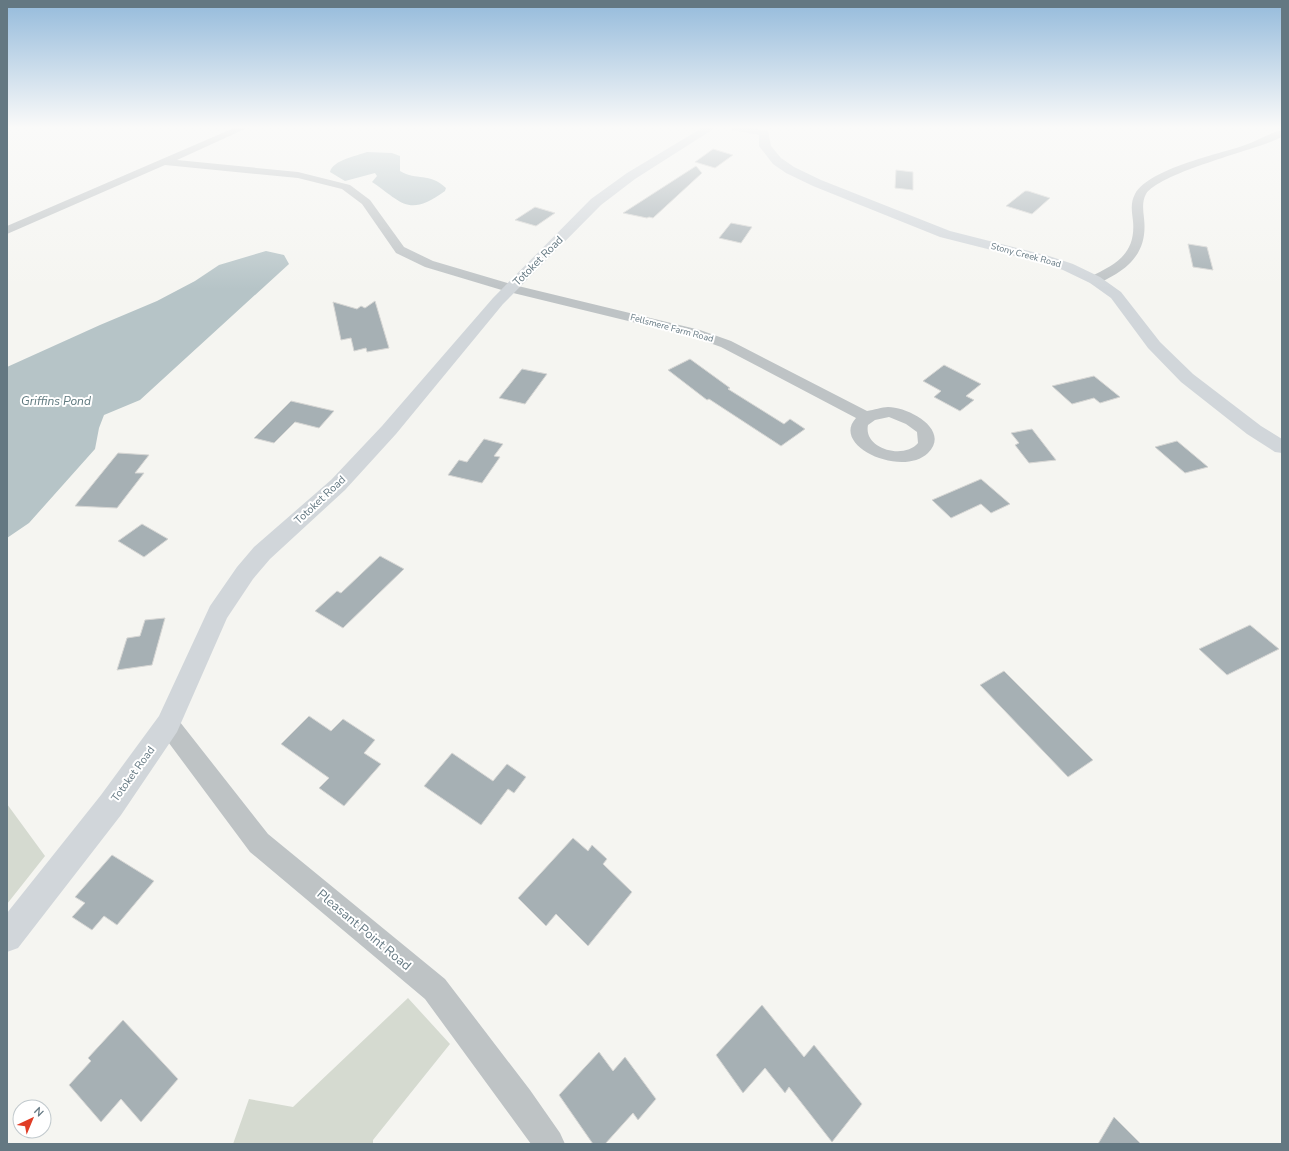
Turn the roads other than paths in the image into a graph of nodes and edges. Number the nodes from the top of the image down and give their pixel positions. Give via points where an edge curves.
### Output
1 (119, 182) edge
2 (325, 182) edge
3 (624, 182) edge
4 (814, 182) edge
5 (1154, 182) edge
6 (7, 230) edge
7 (1094, 280) junction
8 (510, 288) junction
9 (866, 417) dead end
10 (1282, 447) edge
11 (168, 724) junction
12 (7, 937) edge
13 (549, 1144) edge

1 - 6 street
2 - 8 street, Fellsmere Farm Road via 346,187 366,202 400,250 439,269
3 - 8 main road, Totoket Road via 609,191
4 - 7 main road, Stony Creek Road via 944,234 1044,259
5 - 7 street via 1140,194 1137,203 1139,239 1135,249 1115,269
7 - 10 main road, Stony Creek Road via 1116,295 1154,345 1187,378 1254,430
8 - 9 street, Fellsmere Farm Road via 695,333 726,344
8 - 11 main road, Totoket Road via 363,459 338,485 262,553 245,573 218,613
11 - 12 main road, Totoket Road via 110,805
11 - 13 street, Pleasant Point Road via 259,843 435,989 520,1101

